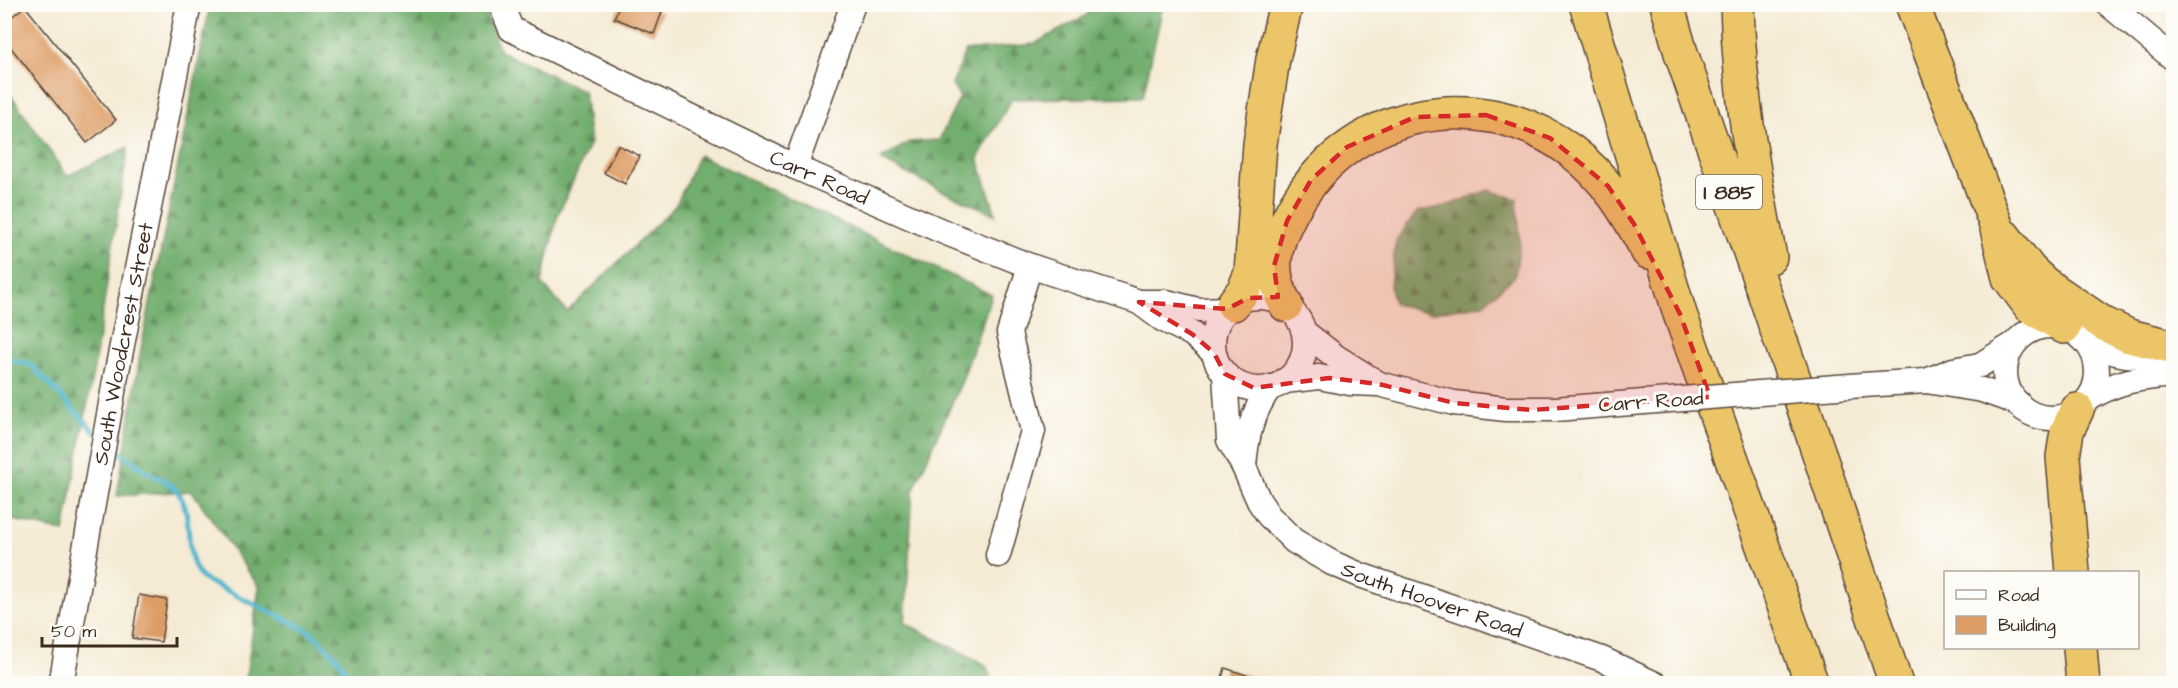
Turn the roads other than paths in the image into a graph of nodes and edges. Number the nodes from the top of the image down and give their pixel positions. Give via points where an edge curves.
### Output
1 (189, 4) edge
2 (501, 4) edge
3 (853, 4) edge
4 (1286, 4) edge
5 (1586, 4) edge
6 (1667, 4) edge
7 (1737, 4) edge
8 (1912, 4) edge
9 (2108, 4) edge
10 (2174, 59) edge
11 (795, 167) junction
12 (1996, 225) junction
13 (1030, 266) junction
14 (1139, 302) junction
15 (1230, 307) junction
16 (1680, 314) junction
17 (1295, 319) junction
18 (2074, 334) junction
19 (2014, 344) junction
20 (2174, 347) edge
21 (2174, 354) edge
22 (1220, 364) junction
23 (2174, 375) edge
24 (1794, 379) junction
25 (1926, 381) junction
26 (1277, 384) junction
27 (1379, 384) junction
28 (2018, 403) junction
29 (2083, 404) junction
30 (1244, 467) junction
31 (998, 555) dead end
32 (2073, 571) edge
33 (2080, 649) edge
34 (62, 684) edge
35 (1656, 684) edge
36 (1812, 684) edge
37 (1896, 684) edge
38 (2083, 684) edge

1 - 34 street, South Woodcrest Street via 115,381
2 - 11 street, Carr Road via 511,29
3 - 11 street
4 - 15 highway via 1260,144 1251,273
5 - 16 highway
6 - 24 highway, I 885
7 - 24 highway via 1742,86 1757,194
8 - 12 highway
9 - 10 street
11 - 13 street, Carr Road
12 - 18 highway via 2005,267 2015,288 2030,306
12 - 20 highway via 2010,247 2051,289 2116,330
13 - 14 street, Carr Road
13 - 31 street via 1009,333 1033,431
14 - 15 street, Carr Road via 1167,302 1198,310
14 - 22 street, Carr Road via 1192,334
15 - 17 street via 1240,300 1272,298
15 - 22 street via 1214,330
16 - 17 highway via 1634,224 1590,167 1571,151 1529,128 1461,112 1415,117 1369,133 1328,162 1311,180 1287,221 1275,256 1276,285
16 - 36 highway
17 - 26 street via 1305,348 1300,363
17 - 27 street, Carr Road via 1336,357
18 - 19 street via 2040,327 2025,333
18 - 21 street via 2118,355
18 - 29 street via 2094,353 2097,369 2096,385
19 - 25 street, Carr Road via 1980,365
19 - 28 street via 2005,374
22 - 26 street via 1246,387
22 - 30 street, South Hoover Road via 1229,440
23 - 29 street via 2123,381
24 - 37 highway, I 885
25 - 27 street, Carr Road, bridge via 1543,409 1454,403
25 - 28 street, Carr Road via 1982,390
26 - 27 street, Carr Road via 1319,377
26 - 30 street, South Hoover Road via 1261,400 1251,419
28 - 29 street via 2031,413 2046,417 2062,416
29 - 32 highway via 2067,431 2063,457
30 - 35 street, South Hoover Road via 1269,516 1294,542 1321,557 1395,588 1602,659
33 - 38 highway

